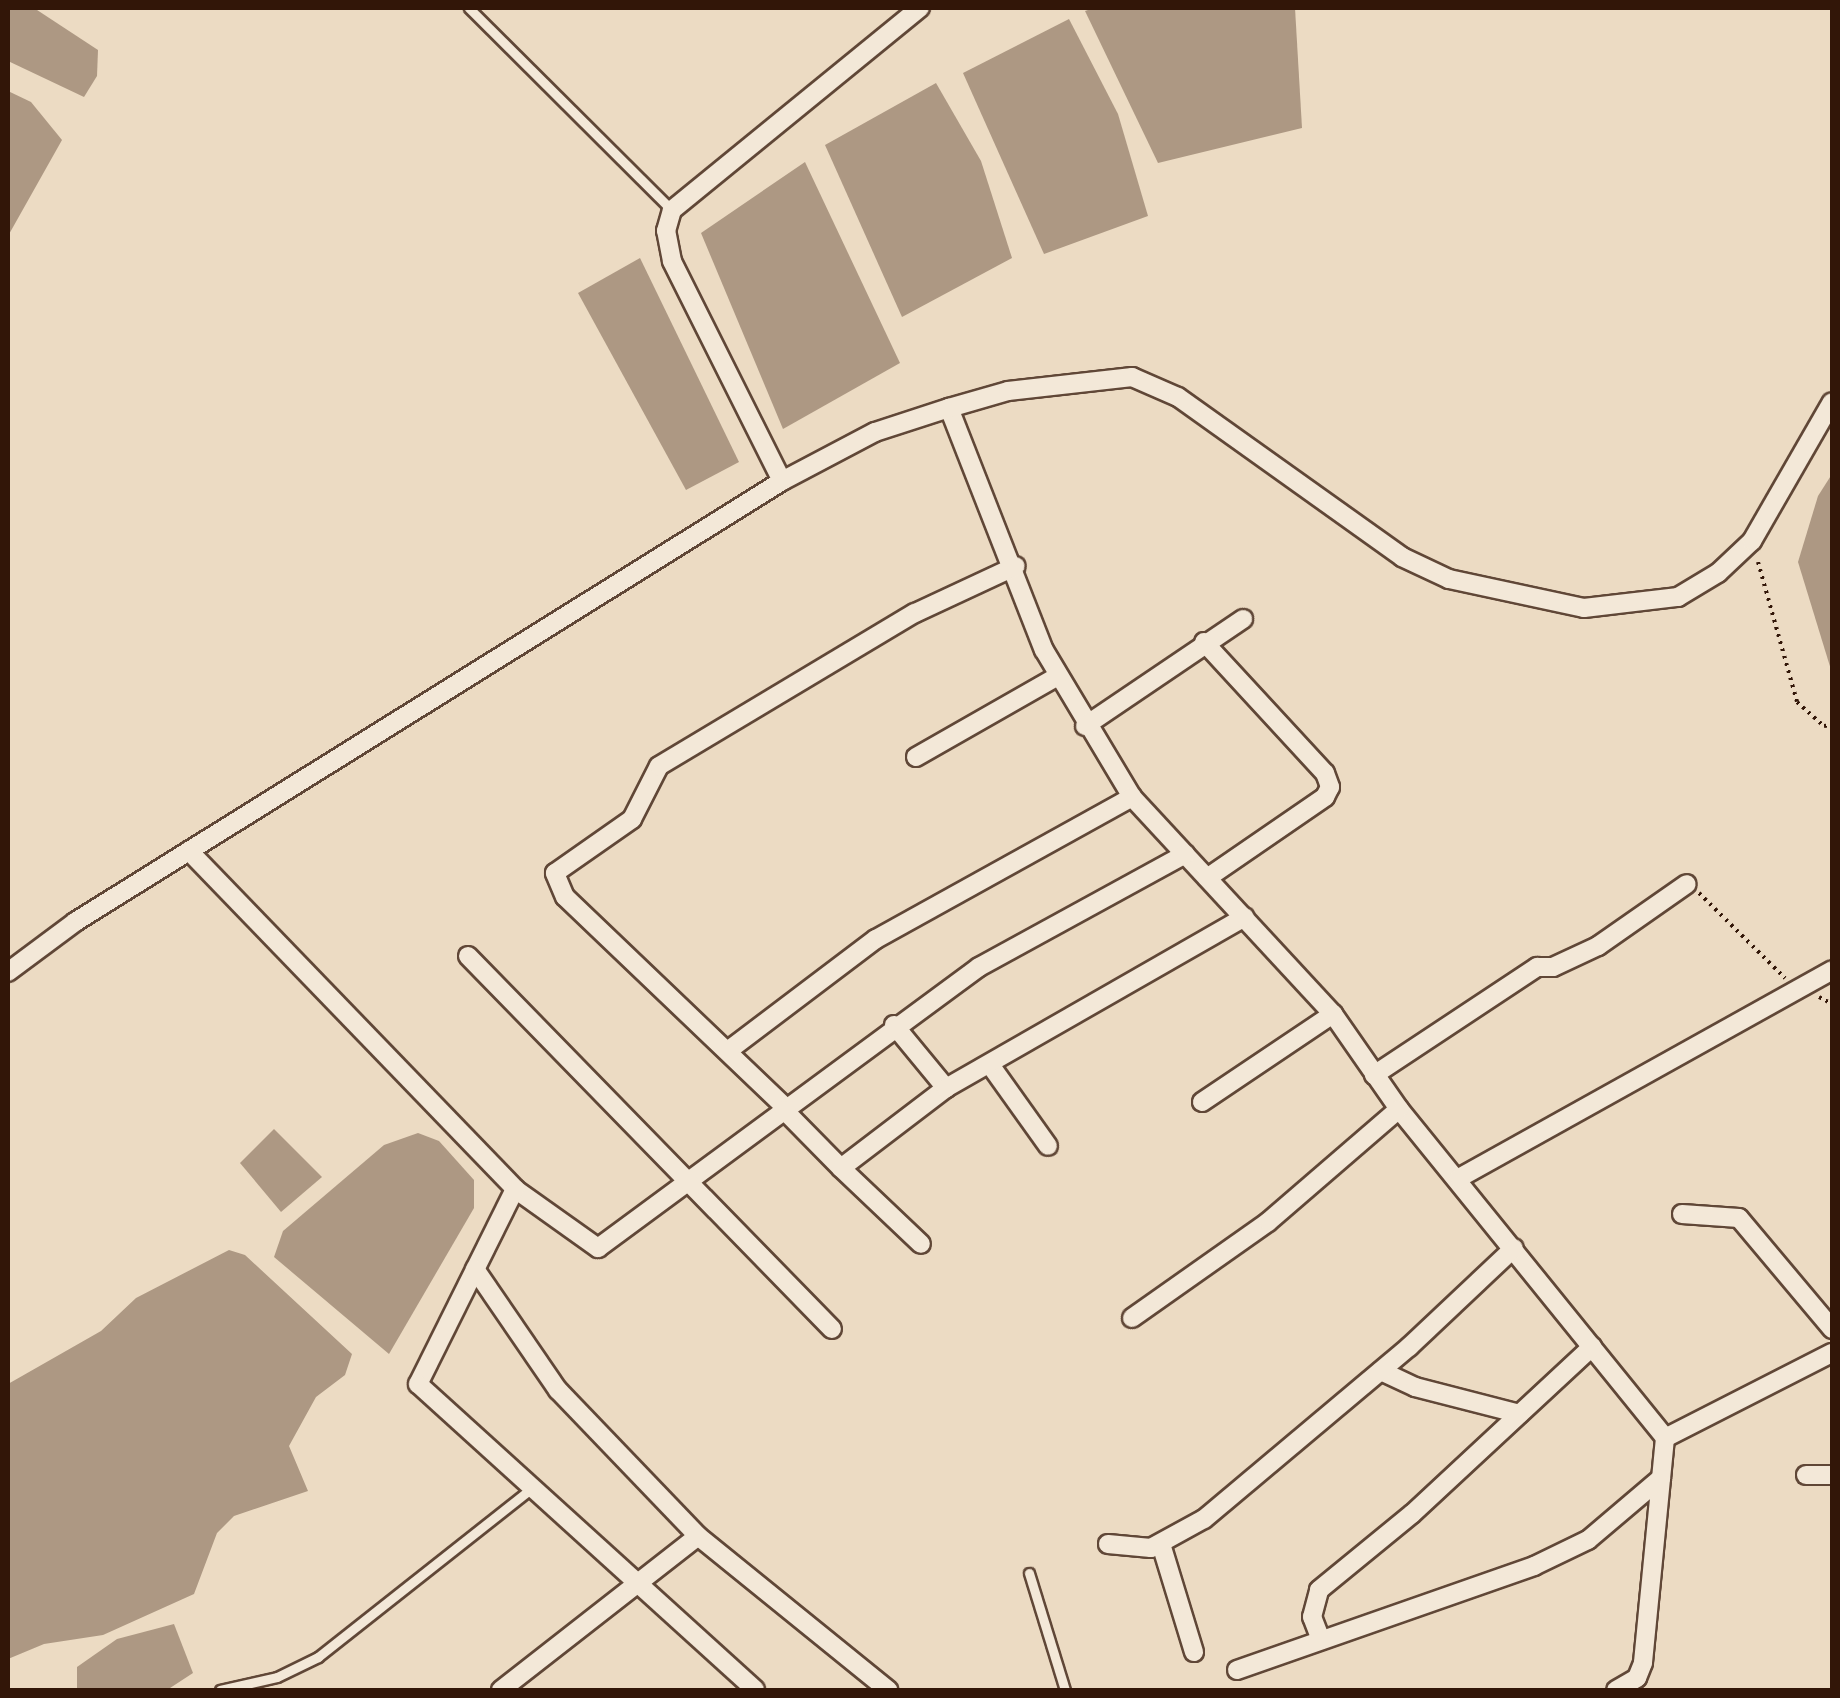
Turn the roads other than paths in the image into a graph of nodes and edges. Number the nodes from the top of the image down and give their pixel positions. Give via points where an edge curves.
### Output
1 (469, 8) edge
2 (920, 8) edge
3 (672, 210) junction
4 (1832, 402) edge
5 (949, 408) junction
6 (782, 481) junction
7 (1016, 566) junction
8 (1243, 618) dead end
9 (1204, 642) junction
10 (1058, 676) junction
11 (1085, 726) junction
12 (916, 757) dead end
13 (1132, 797) junction
14 (189, 851) junction
15 (1185, 854) junction
16 (1207, 878) junction
17 (1687, 884) road end
18 (1244, 917) junction
19 (468, 956) dead end
20 (1832, 970) edge
21 (8, 972) edge
22 (1332, 1014) junction
23 (894, 1025) junction
24 (729, 1050) junction
25 (992, 1066) junction
26 (1374, 1074) junction
27 (946, 1088) junction
28 (1202, 1102) dead end
29 (784, 1109) junction
30 (1399, 1110) junction
31 (1048, 1146) dead end
32 (841, 1168) junction
33 (1459, 1178) junction
34 (688, 1182) junction
35 (514, 1188) junction
36 (1682, 1214) dead end
37 (921, 1244) dead end
38 (1514, 1248) junction
39 (475, 1269) junction
40 (1132, 1318) dead end
41 (832, 1329) dead end
42 (1832, 1329) edge
43 (1592, 1347) junction
44 (1832, 1354) edge
45 (1381, 1371) junction
46 (1520, 1414) junction
47 (1665, 1438) junction
48 (1806, 1475) dead end
49 (1832, 1476) edge
50 (1661, 1478) junction
51 (534, 1486) junction
52 (698, 1536) junction
53 (1108, 1544) dead end
54 (1162, 1544) junction
55 (1030, 1573) dead end
56 (639, 1580) junction
57 (1321, 1640) junction
58 (1194, 1652) dead end
59 (1237, 1670) dead end
60 (746, 1687) edge
61 (220, 1690) edge
62 (501, 1690) edge
63 (888, 1690) edge
64 (1065, 1690) edge
65 (1616, 1690) edge

1 - 3 lane
2 - 3 street
3 - 6 street via 666,231 672,261
4 - 5 street via 1752,541 1718,573 1659,602 1584,608 1449,579 1402,556 1178,398 1132,378 1008,391
5 - 6 street via 875,432
5 - 7 street
6 - 14 street
7 - 10 street
7 - 24 street via 915,613 659,766 632,818 555,874 565,898
8 - 9 street
9 - 11 street
9 - 16 street via 1325,773 1330,787 1325,797
10 - 11 street
10 - 12 street
11 - 13 street
13 - 15 street
13 - 24 street via 892,929
14 - 21 street
14 - 35 street
15 - 16 street
15 - 23 street via 979,967
16 - 18 street
17 - 26 street via 1598,946 1537,968
18 - 22 street
18 - 25 street
19 - 34 street
20 - 33 street
22 - 26 street
22 - 28 street
23 - 27 street
23 - 29 street
24 - 29 street
25 - 27 street
25 - 31 street
26 - 30 street
27 - 32 street
29 - 32 street
29 - 34 street
30 - 33 street
30 - 40 street via 1268,1222
32 - 37 street
33 - 38 street
34 - 35 street via 598,1248
34 - 41 street
35 - 39 street
36 - 42 street via 1739,1218
38 - 43 street
38 - 45 street
39 - 51 street via 418,1384
39 - 52 street via 558,1390
43 - 46 street
43 - 47 street
44 - 47 street
45 - 46 street via 1415,1388
45 - 54 street via 1204,1519
46 - 57 street via 1319,1590 1312,1617
47 - 50 street
48 - 49 street
50 - 57 street via 1588,1540 1534,1566
50 - 65 street via 1643,1663 1637,1678
51 - 56 street
51 - 61 lane via 318,1658
52 - 56 street
52 - 63 street
53 - 54 street
54 - 58 street
55 - 64 lane
56 - 60 street
56 - 62 street
57 - 59 street

